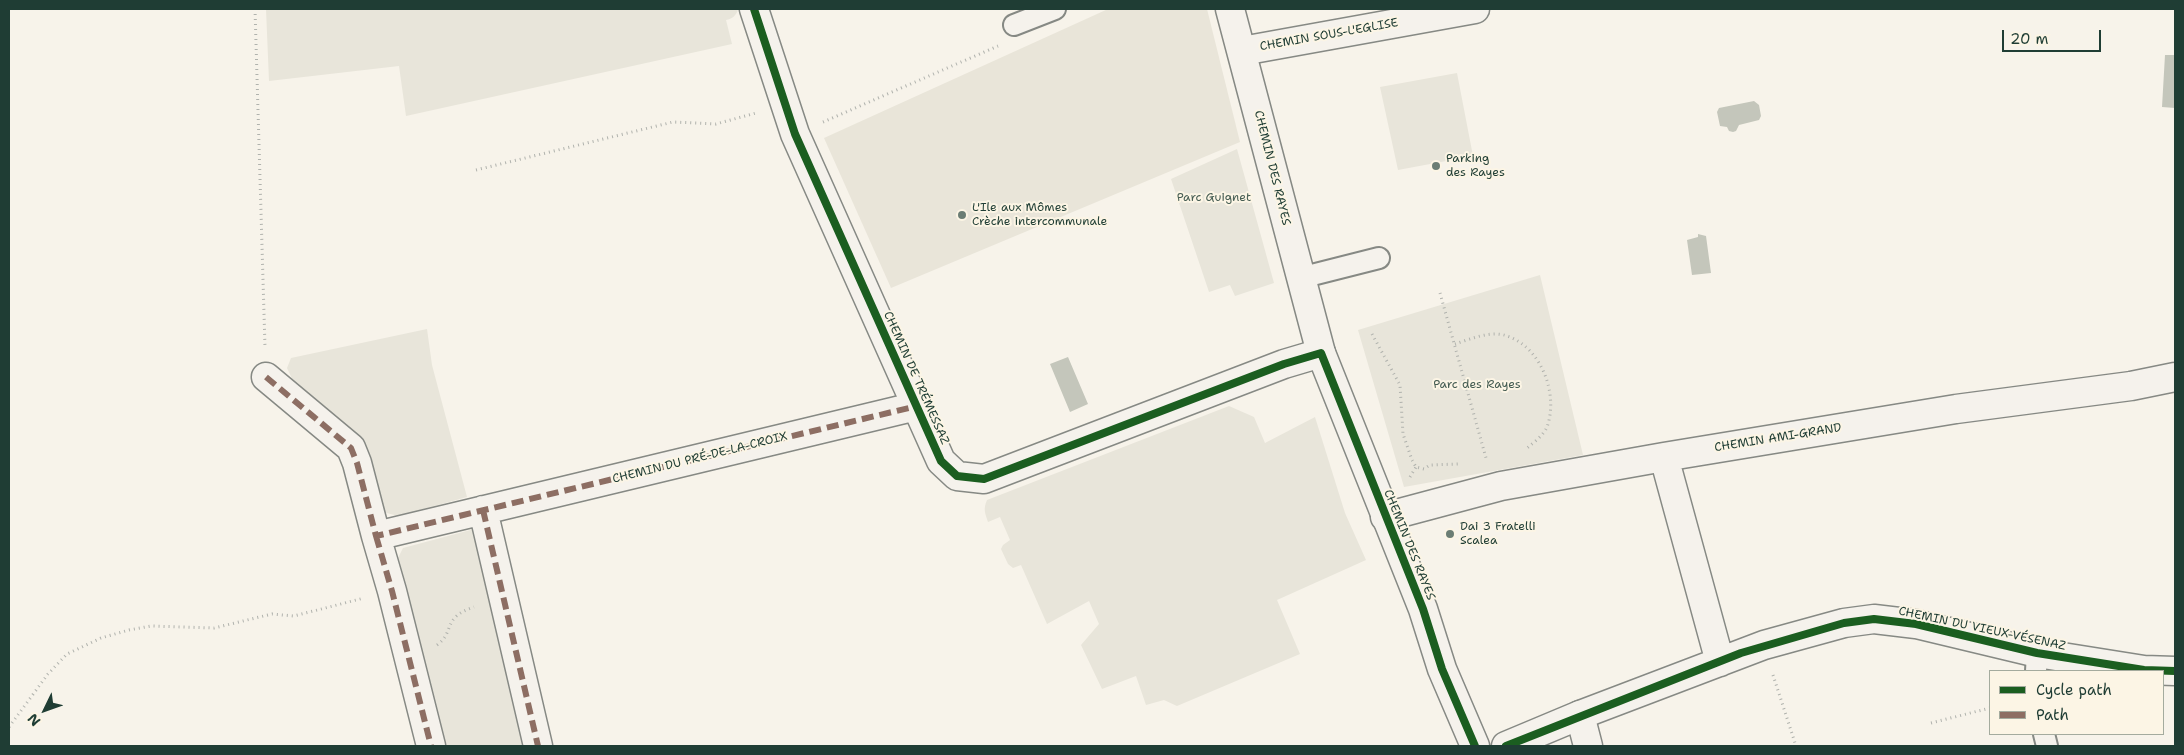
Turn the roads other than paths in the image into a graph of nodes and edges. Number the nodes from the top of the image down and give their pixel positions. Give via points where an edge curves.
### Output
1 (754, 9) edge
2 (1055, 9) edge
3 (1230, 9) edge
4 (1475, 9) edge
5 (1014, 25) road end
6 (1242, 51) junction
7 (1379, 258) dead end
8 (1300, 278) junction
9 (1321, 353) junction
10 (266, 377) road end
11 (2175, 377) edge
12 (917, 406) junction
13 (1664, 457) junction
14 (483, 510) junction
15 (1385, 517) junction
16 (376, 536) junction
17 (1720, 662) junction
18 (2037, 662) edge
19 (2144, 670) edge
20 (1580, 715) junction
21 (431, 746) edge
22 (538, 746) edge
23 (1475, 746) edge
24 (1506, 746) edge
25 (1588, 746) edge

1 - 12 street, CHEMIN DE TRÉMESSAZ via 791,122
2 - 5 lane
3 - 6 street, CHEMIN DES RAYES
4 - 6 street, CHEMIN SOUS-L'EGLISE
6 - 8 street, CHEMIN DES RAYES
7 - 8 lane
8 - 9 street, CHEMIN DES RAYES
9 - 12 street, CHEMIN DE TRÉMESSAZ via 1284,364 984,479 957,476 941,461
9 - 15 street, CHEMIN DES RAYES
10 - 16 street via 351,448
11 - 13 street, CHEMIN AMI-GRAND
12 - 14 street, CHEMIN DU PRÉ-DE-LA-CROIX
13 - 15 street, CHEMIN AMI-GRAND via 1495,488
13 - 17 street
14 - 16 street, CHEMIN DU PRÉ-DE-LA-CROIX
14 - 22 street
15 - 23 street, CHEMIN DES RAYES via 1423,609 1442,669
16 - 21 street
17 - 18 street, CHEMIN DU VIEUX-VÉSENAZ via 1764,645 1844,623 1874,619 1916,624
17 - 20 street, CHEMIN DU VIEUX-VÉSENAZ
18 - 19 street, CHEMIN DU VIEUX-VÉSENAZ
20 - 24 street, CHEMIN DU VIEUX-VÉSENAZ
20 - 25 street

